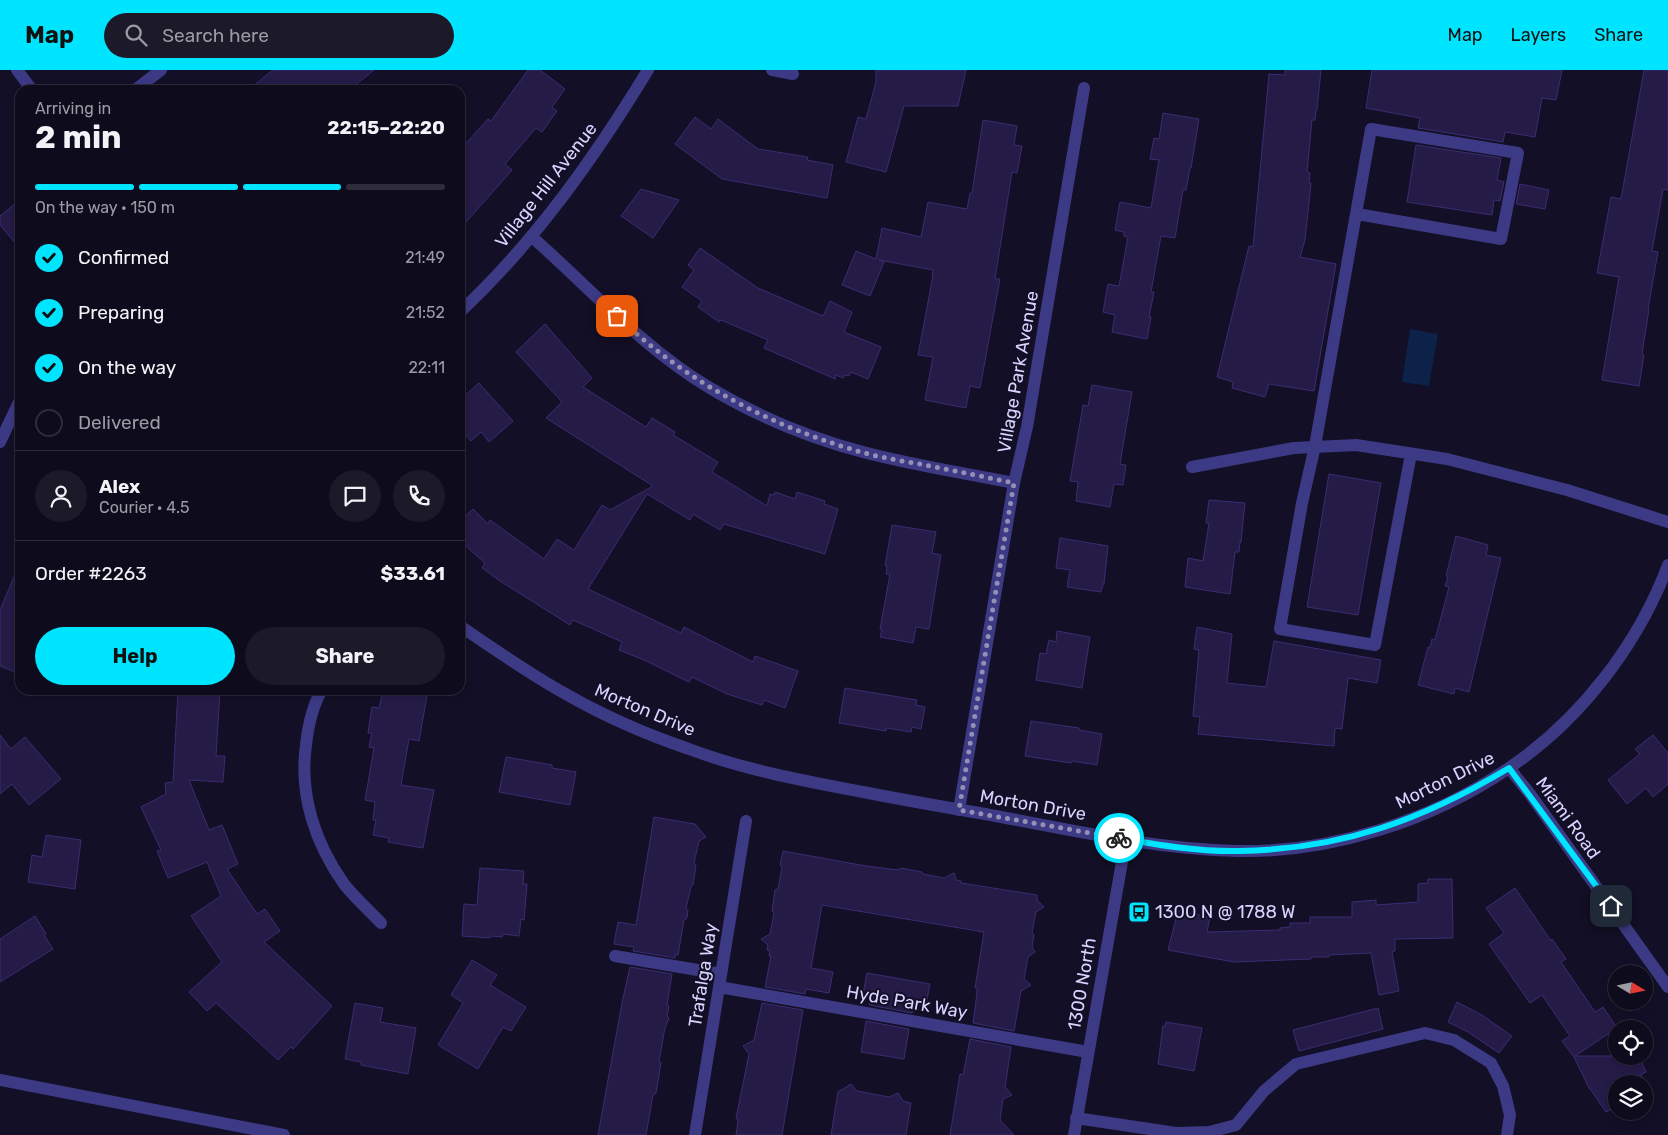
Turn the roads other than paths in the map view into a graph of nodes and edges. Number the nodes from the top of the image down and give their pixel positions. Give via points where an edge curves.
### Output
1 (17, 70) edge
2 (161, 70) edge
3 (648, 70) edge
4 (772, 70) edge
5 (793, 74) dead end
6 (28, 85) edge
7 (142, 85) edge
8 (1084, 88) dead end
9 (1357, 214) junction
10 (532, 237) junction
11 (465, 307) edge
12 (15, 410) edge
13 (0, 442) edge
14 (1315, 446) junction
15 (1411, 454) junction
16 (1192, 467) dead end
17 (1014, 483) junction
18 (1668, 522) edge
19 (1668, 565) edge
20 (465, 629) edge
21 (320, 695) edge
22 (1509, 768) junction
23 (959, 810) junction
24 (746, 821) dead end
25 (1126, 839) junction
26 (381, 923) dead end
27 (614, 956) dead end
28 (720, 980) junction
29 (1668, 987) edge
30 (1088, 1052) junction
31 (0, 1080) edge
32 (1076, 1118) junction
33 (284, 1135) edge
34 (695, 1135) edge
35 (1074, 1135) edge
36 (1507, 1135) edge

1 - 6 street
2 - 7 street
3 - 10 street, Village Hill Avenue via 612,129
4 - 5 street
8 - 17 street, Village Park Avenue via 1028,427
9 - 9 street via 1501,239 1518,153 1371,129
9 - 14 street
10 - 11 street, Village Hill Avenue
10 - 17 street via 630,329 709,388 749,410 862,452
12 - 13 street
14 - 15 street via 1356,445
14 - 15 street via 1280,629 1375,645
14 - 16 street
15 - 18 street via 1447,459 1567,490
17 - 23 street, Village Park Avenue
19 - 22 street, Morton Drive via 1642,622 1598,686 1542,743
20 - 23 street, Morton Drive via 566,695 691,750 812,783
21 - 26 street via 308,728 303,763 306,798 314,830 346,885
22 - 25 street, Morton Drive via 1430,811 1341,840 1291,848 1238,851
22 - 29 street, Miami Road
23 - 25 street, Morton Drive
24 - 28 street, Trafalga Way
25 - 30 street, 1300 North
27 - 28 street, Hyde Park Way
28 - 30 street, Hyde Park Way
28 - 34 street, Trafalga Way
30 - 32 street, 1300 North
31 - 33 street
32 - 35 street, 1300 North
32 - 36 street via 1176,1133 1208,1132 1236,1125 1264,1091 1296,1064 1425,1033 1454,1040 1491,1064 1503,1086 1510,1115

